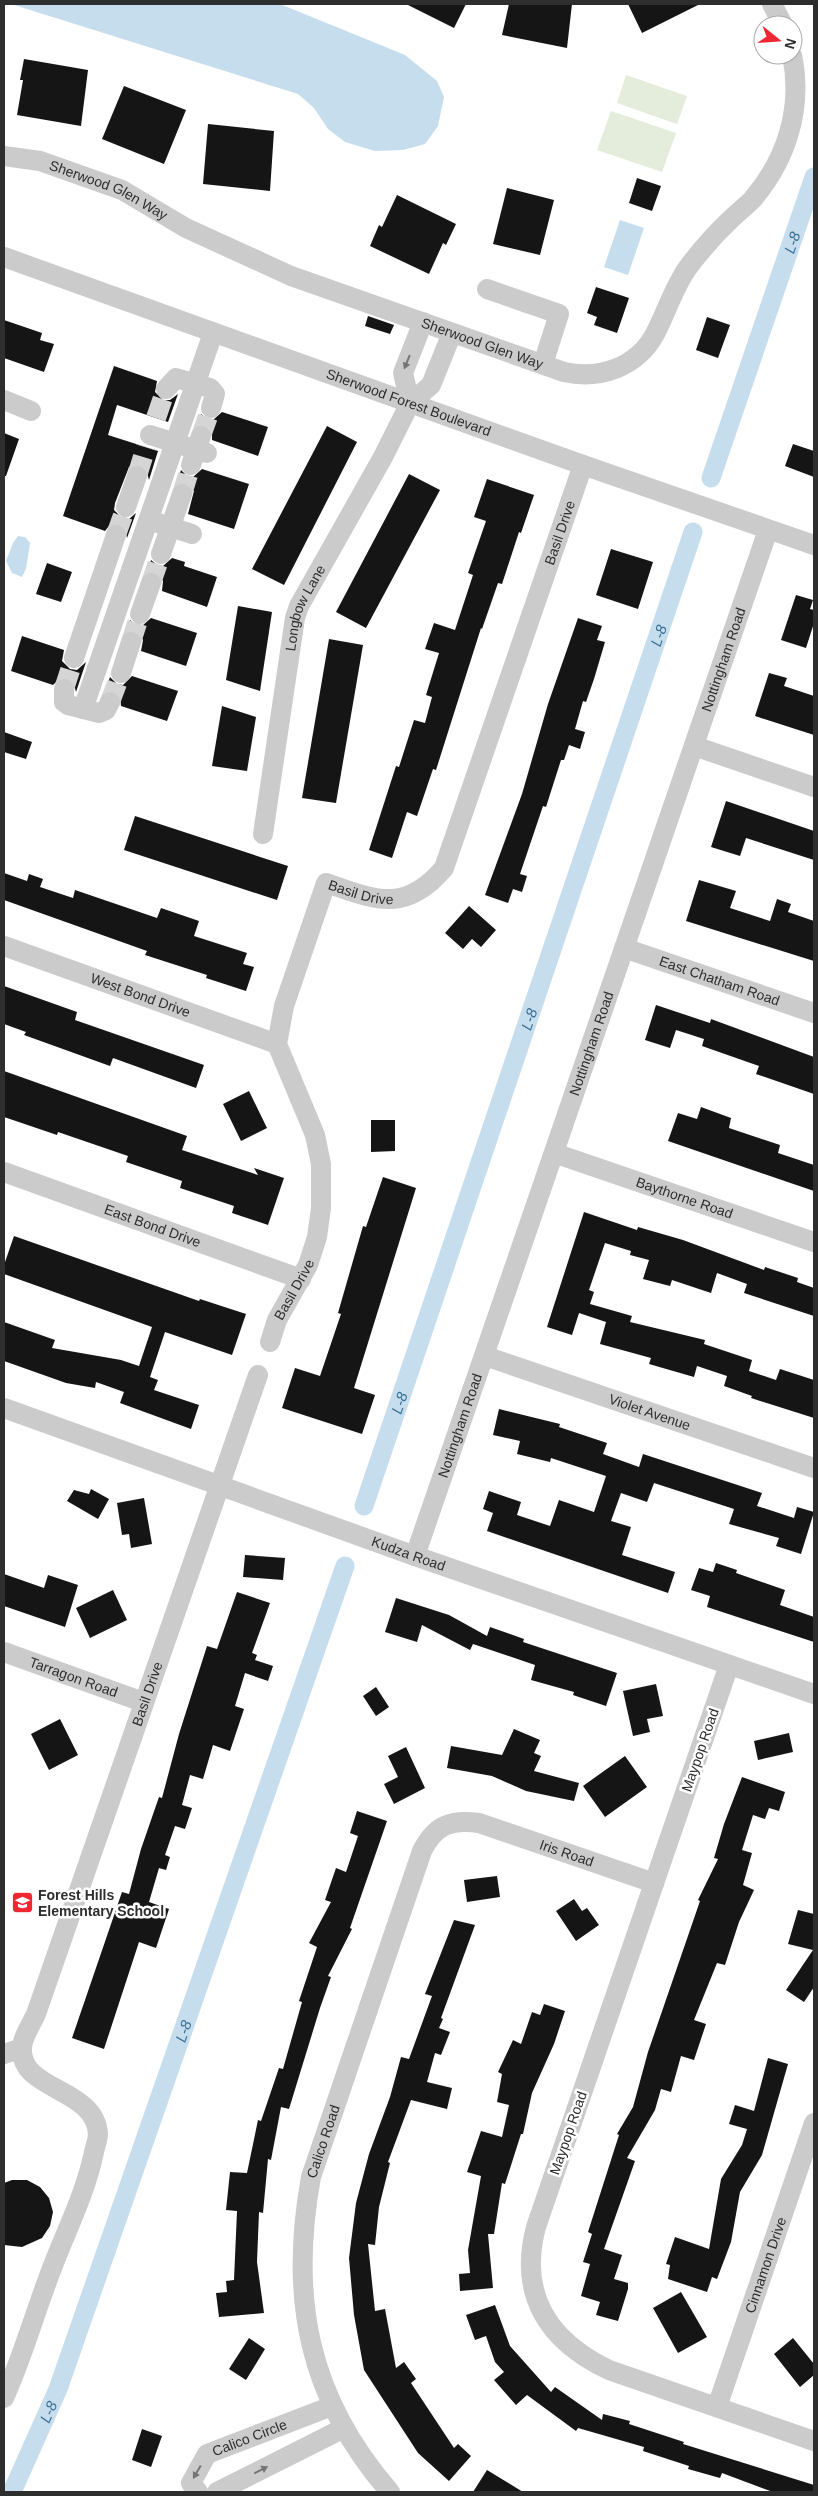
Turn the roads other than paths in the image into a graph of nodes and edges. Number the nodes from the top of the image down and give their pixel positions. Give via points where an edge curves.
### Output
1 (793, 65) edge
2 (4, 156) edge
3 (4, 257) edge
4 (487, 289) dead end
5 (423, 322) junction
6 (213, 333) junction
7 (452, 333) junction
8 (543, 364) junction
9 (196, 384) junction
10 (166, 389) dead end
11 (4, 400) edge
12 (410, 403) junction
13 (211, 408) tunnel mouth
14 (32, 410) dead end
15 (151, 434) dead end
16 (176, 444) junction
17 (198, 451) dead end
18 (583, 465) junction
19 (131, 492) dead end
20 (182, 494) tunnel mouth
21 (152, 511) junction
22 (170, 527) junction
23 (768, 530) junction
24 (192, 534) dead end
25 (116, 535) tunnel mouth
26 (814, 545) edge
27 (162, 554) tunnel mouth
28 (107, 562) junction
29 (132, 570) junction
30 (125, 591) junction
31 (148, 599) dead end
32 (83, 633) junction
33 (105, 646) junction
34 (127, 657) dead end
35 (74, 658) tunnel mouth
36 (64, 689) dead end
37 (110, 702) tunnel mouth
38 (83, 709) junction
39 (694, 746) junction
40 (814, 787) edge
41 (263, 834) dead end
42 (4, 946) edge
43 (624, 948) junction
44 (814, 1013) edge
45 (277, 1044) junction
46 (554, 1153) junction
47 (4, 1172) edge
48 (814, 1242) edge
49 (301, 1279) junction
50 (270, 1342) dead end
51 (485, 1356) junction
52 (258, 1375) dead end
53 (4, 1408) edge
54 (814, 1468) edge
55 (218, 1485) junction
56 (415, 1556) junction
57 (4, 1652) edge
58 (729, 1665) junction
59 (814, 1694) edge
60 (144, 1702) junction
61 (479, 1823) joint
62 (654, 1883) junction
63 (13, 2051) edge
64 (814, 2123) edge
65 (4, 2398) edge
66 (332, 2406) junction
67 (717, 2407) junction
68 (344, 2428) junction
69 (814, 2441) edge
70 (198, 2492) edge
71 (217, 2492) edge
72 (390, 2492) edge

1 - 8 street, Sherwood Glen Way via 795,108 780,158 767,181 687,268 649,343 630,362 605,373 574,374
2 - 5 street, Sherwood Glen Way via 40,161 122,190 186,228 291,276
3 - 6 street, Sherwood Forest Boulevard
4 - 8 street via 560,314
5 - 7 street, Sherwood Glen Way
5 -> 12 street via 403,372
6 - 9 street
6 - 12 street, Sherwood Forest Boulevard
7 - 8 street, Sherwood Glen Way
7 - 12 street via 431,385
9 - 10 street via 176,378
9 - 13 street via 210,388 215,394
9 - 16 street
11 - 14 street
12 - 18 street, Sherwood Forest Boulevard
12 - 41 street, Longbow Lane via 299,606
15 - 16 street
16 - 17 street
16 - 21 street
18 - 23 street, Sherwood Forest Boulevard
18 - 45 street, Basil Drive via 444,868 421,890 396,900 369,898 326,883 284,1006
19 - 21 street
20 - 22 street
21 - 22 street
21 - 29 street
22 - 24 street
22 - 27 street
23 - 26 street, Sherwood Forest Boulevard
23 - 39 street, Nottingham Road
25 - 28 street
28 - 29 street
28 - 32 street
29 - 30 street
30 - 31 street
30 - 33 street
32 - 33 street
32 - 35 street
33 - 34 street
33 - 38 street
36 - 38 street via 64,702
37 - 38 street via 106,710 99,713
39 - 40 street
39 - 43 street, Nottingham Road
42 - 45 street, West Bond Drive
43 - 44 street, East Chatham Road
43 - 46 street, Nottingham Road
45 - 49 street, Basil Drive via 306,1108 321,1164 322,1193 317,1237
46 - 48 street, Baythorne Road
46 - 51 street, Nottingham Road
47 - 49 street, East Bond Drive
49 - 50 street, Basil Drive via 277,1320
51 - 54 street, Violet Avenue
51 - 56 street, Nottingham Road
52 - 55 street, Basil Drive
53 - 55 street, Kudza Road
55 - 56 street, Kudza Road
55 - 60 street, Basil Drive
56 - 58 street, Kudza Road
57 - 60 street, Tarragon Road
58 - 59 street, Kudza Road
58 - 62 street, Maypop Road
60 - 63 street, Basil Drive via 36,2014
61 - 62 street, Iris Road
61 - 66 street, Calico Road via 462,1820 448,1823 427,1840 311,2177 303,2219 304,2305 311,2347
62 - 67 street, Maypop Road via 536,2227 531,2267 536,2294 547,2320 573,2351 609,2370
63 - 65 street via 48,2085 70,2095 91,2112 98,2134 79,2200 53,2265 22,2360
64 - 67 street, Cinnamon Drive
66 - 68 street, Calico Road
66 -> 70 street, Calico Circle via 207,2454 191,2482
67 - 69 street, Maypop Road
71 -> 68 street
68 - 72 street, Calico Road

